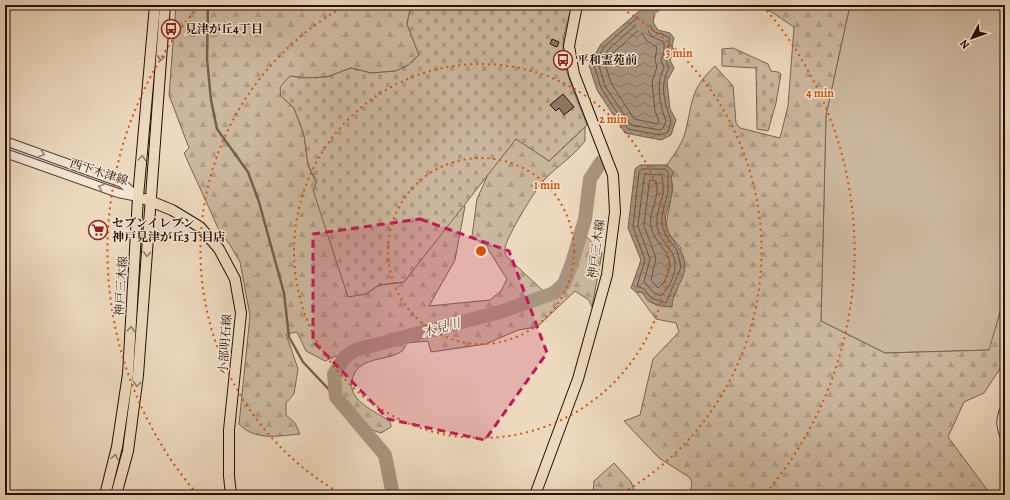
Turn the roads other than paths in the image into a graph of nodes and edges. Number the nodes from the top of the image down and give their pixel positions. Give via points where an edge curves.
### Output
1 (155, 5) edge
2 (165, 5) edge
3 (577, 5) edge
4 (5, 141) edge
5 (5, 153) edge
6 (138, 197) junction
7 (150, 201) junction
8 (1005, 407) edge
9 (1005, 439) edge
10 (105, 495) edge
11 (116, 495) edge
12 (231, 495) edge
13 (535, 495) edge

6 -> 1 main road, 神戸三木線
2 -> 7 main road, 神戸三木線
3 - 13 main road, 神戸三木線 via 569,46 574,74 613,175 615,212 608,275 578,379
4 -> 6 street, 西下木津線 via 122,183
6 -> 5 street, 西下木津線 via 118,193
6 - 7 main road, 小部明石線
10 -> 6 main road, 神戸三木線 via 117,447 128,374
7 -> 11 main road, 神戸三木線 via 135,402 128,451
7 - 12 main road, 小部明石線 via 172,210 200,227 219,249 235,279 241,314 229,430
8 - 9 street via 1000,426

